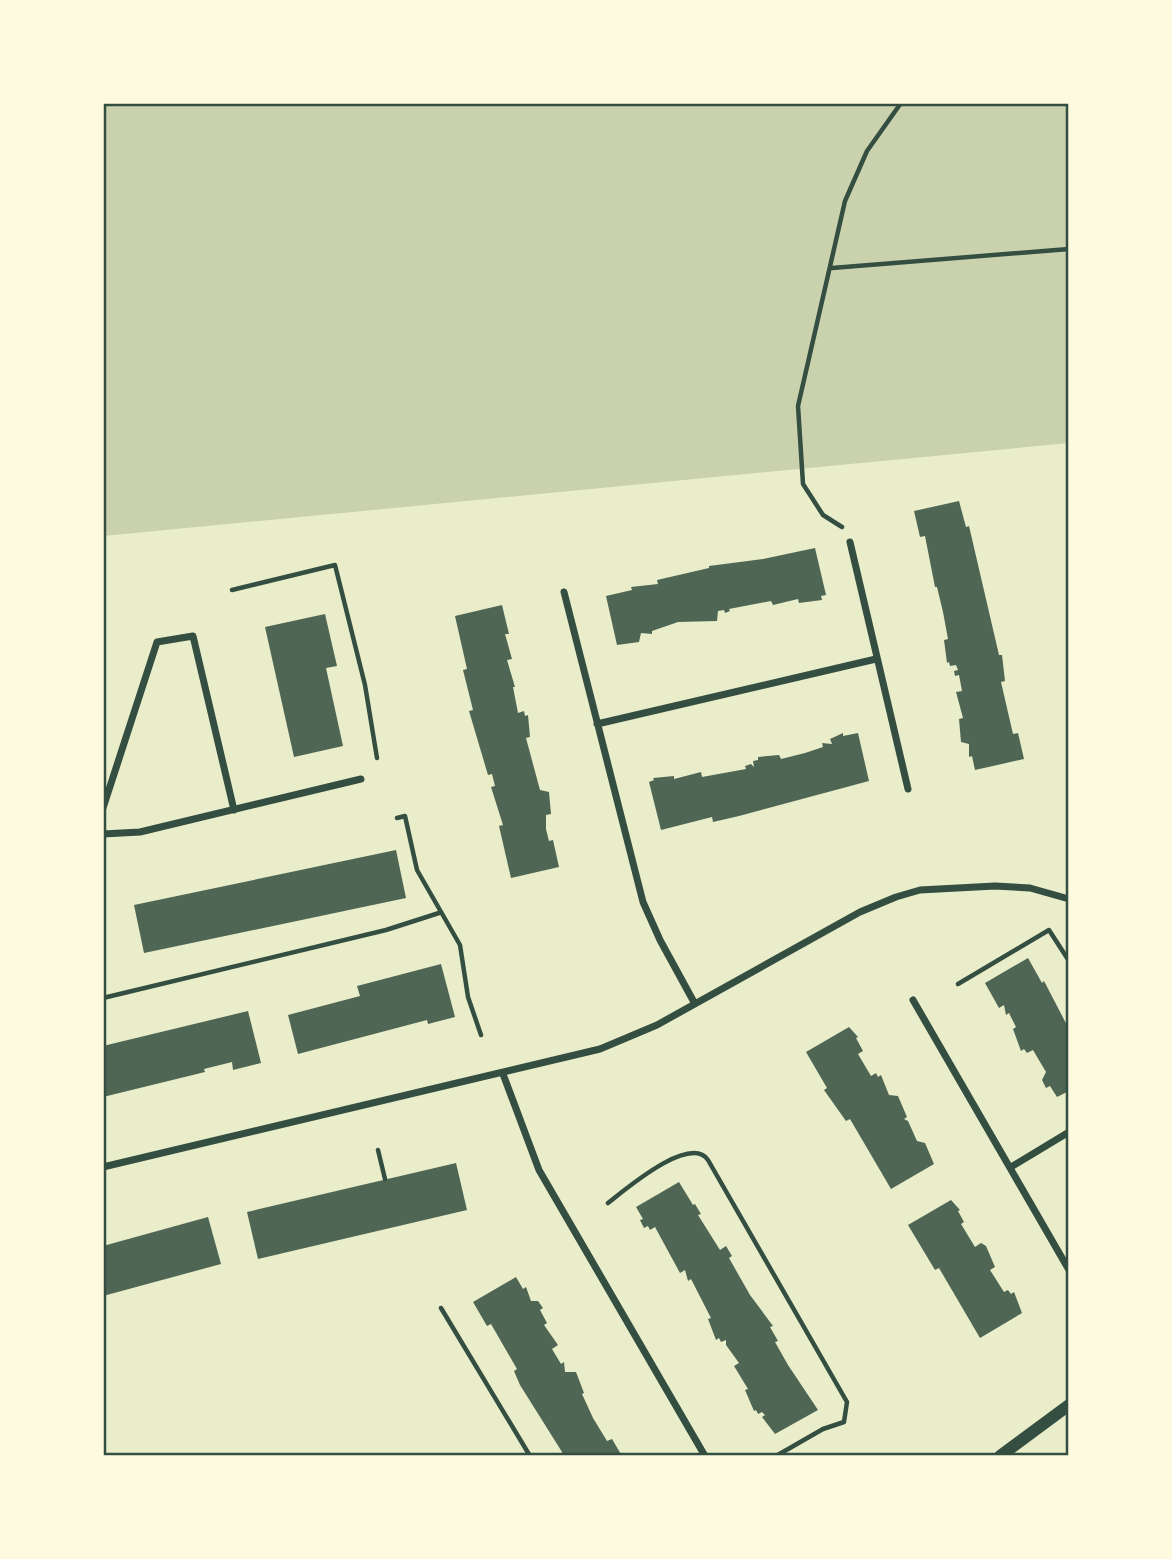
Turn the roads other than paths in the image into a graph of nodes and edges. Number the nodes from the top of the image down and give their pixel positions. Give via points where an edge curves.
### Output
1 (850, 542) dead end
2 (564, 592) dead end
3 (876, 659) junction
4 (597, 724) junction
5 (361, 779) dead end
6 (908, 789) dead end
7 (103, 807) edge
8 (234, 810) junction
9 (103, 834) edge
10 (1069, 899) edge
11 (913, 1000) dead end
12 (695, 1004) junction
13 (503, 1074) junction
14 (1069, 1132) edge
15 (103, 1167) edge
16 (1011, 1167) junction
17 (1069, 1270) edge
18 (1069, 1405) edge
19 (705, 1456) edge
20 (1000, 1456) edge

1 - 3 street
2 - 4 street
3 - 4 street
3 - 6 street
4 - 12 street via 643,902
5 - 8 street
7 - 8 street via 157,642 193,636
8 - 9 street via 140,832
10 - 12 street via 1030,888 920,890 860,912
11 - 16 street
12 - 13 street via 600,1049
13 - 15 street
13 - 19 street via 539,1170
14 - 16 street
16 - 17 street
18 - 20 street

